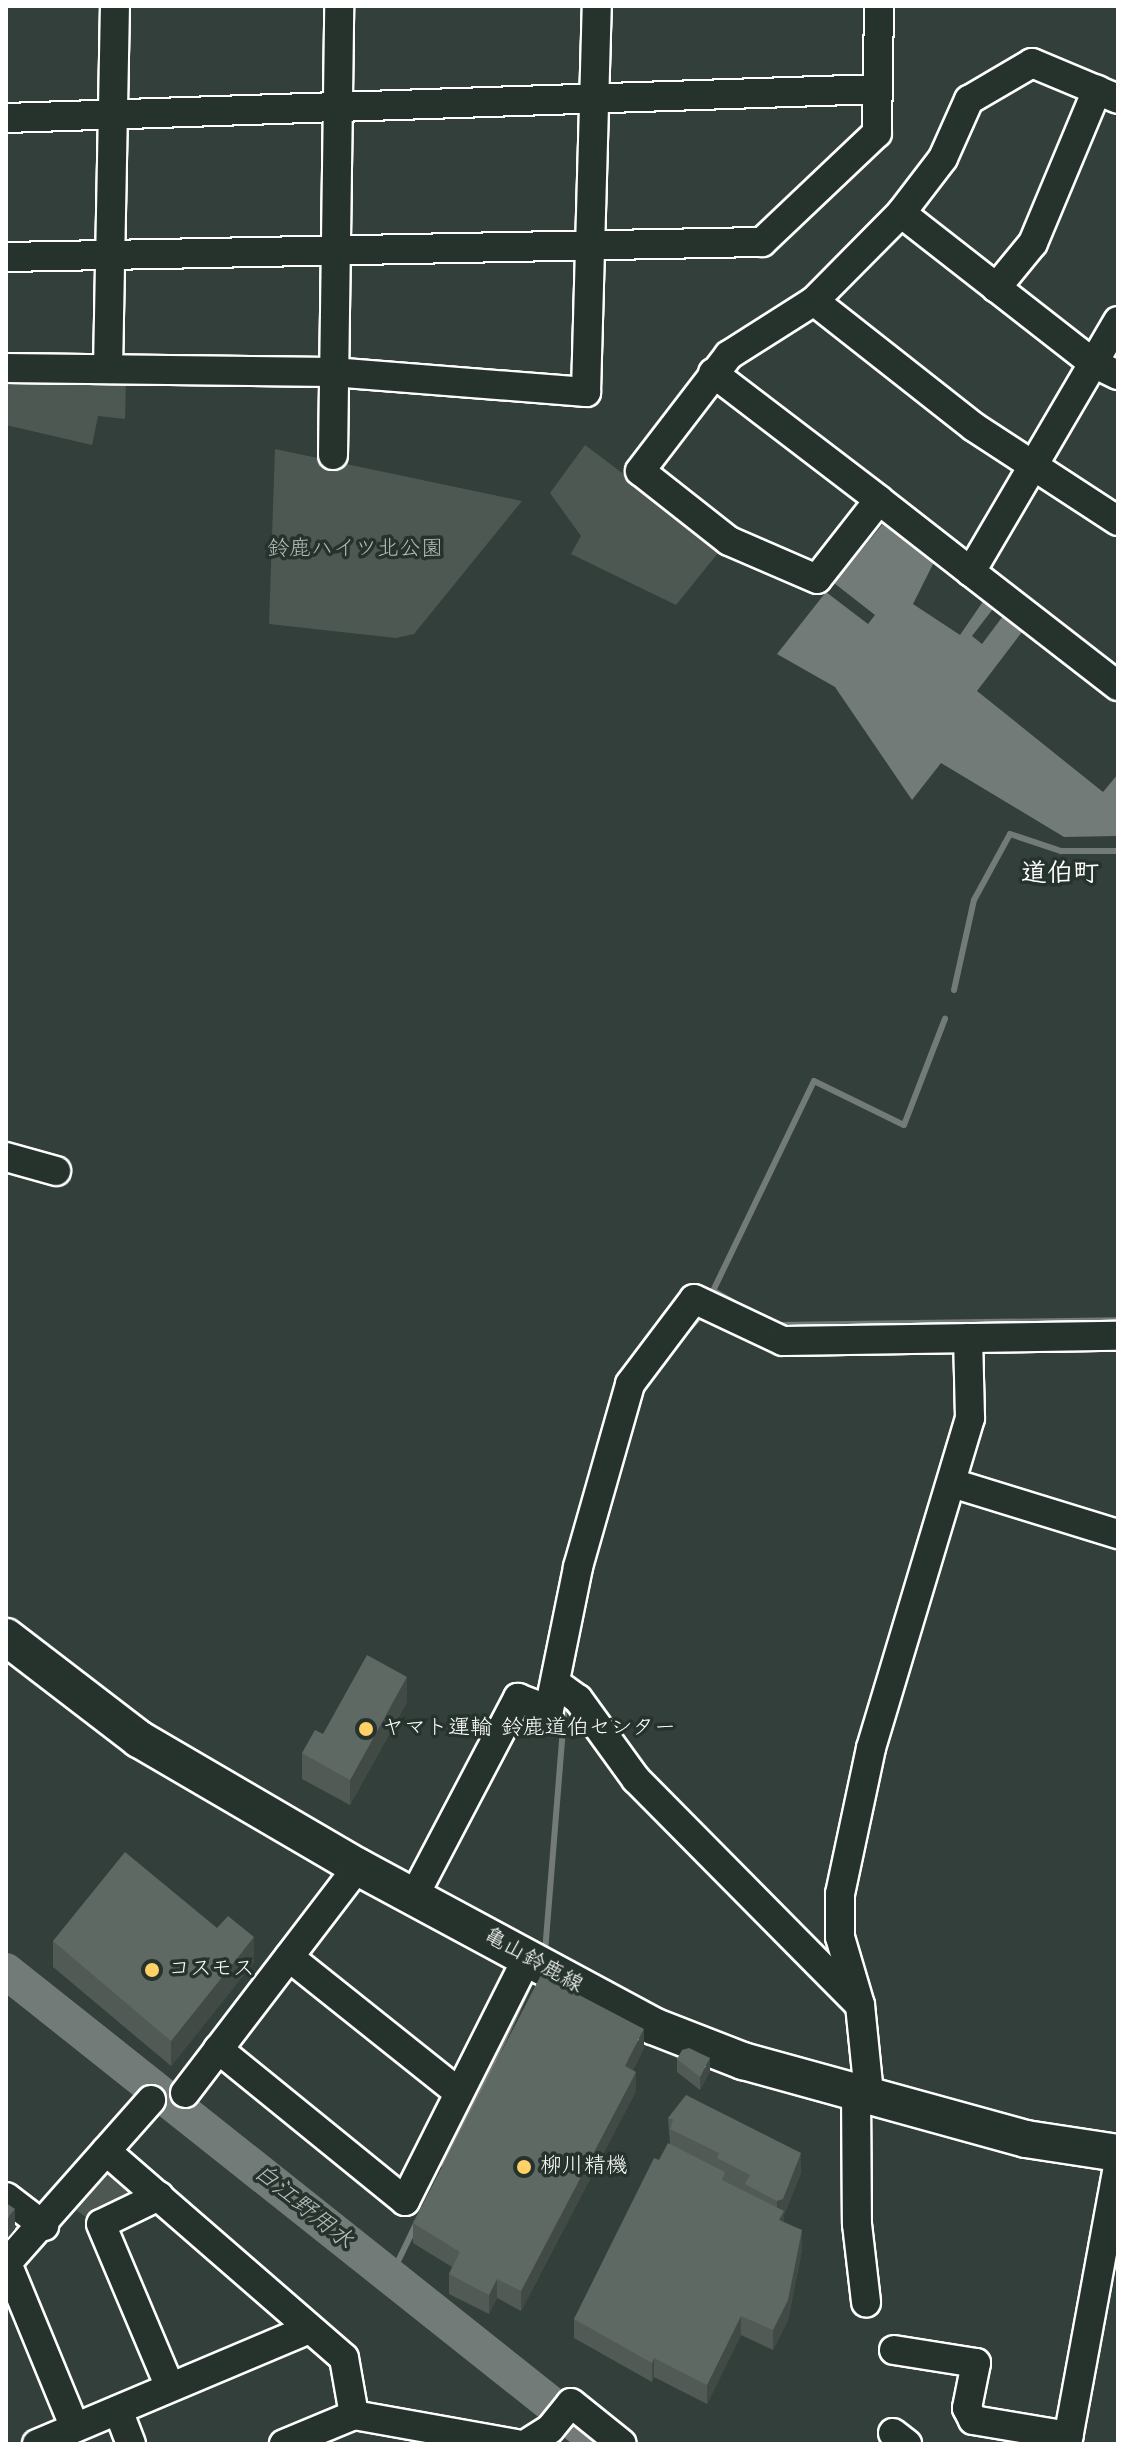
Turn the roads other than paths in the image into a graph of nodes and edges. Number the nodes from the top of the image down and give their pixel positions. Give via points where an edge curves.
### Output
1 (115, 6) edge
2 (339, 6) edge
3 (597, 6) edge
4 (879, 6) edge
5 (878, 89) junction
6 (1107, 94) edge
7 (595, 99) junction
8 (337, 109) junction
9 (112, 114) junction
10 (6, 118) edge
11 (901, 213) junction
12 (590, 245) junction
13 (335, 250) junction
14 (109, 255) junction
15 (6, 257) edge
16 (996, 288) junction
17 (814, 301) junction
18 (1118, 321) edge
19 (1093, 363) junction
20 (6, 368) edge
21 (108, 369) junction
22 (332, 372) junction
23 (713, 373) junction
24 (1118, 375) edge
25 (333, 455) dead end
26 (1033, 465) junction
27 (879, 500) junction
28 (1118, 521) edge
29 (971, 572) junction
30 (1118, 686) edge
31 (6, 1157) edge
32 (56, 1171) dead end
33 (1118, 1336) edge
34 (968, 1338) junction
35 (952, 1483) junction
36 (1118, 1534) edge
37 (6, 1637) edge
38 (557, 1684) junction
39 (358, 1867) junction
40 (414, 1896) junction
41 (289, 1957) junction
42 (527, 1958) junction
43 (860, 2005) junction
44 (218, 2049) junction
45 (458, 2092) junction
46 (863, 2092) junction
47 (185, 2093) dead end
48 (151, 2100) dead end
49 (106, 2151) junction
50 (1118, 2153) edge
51 (1118, 2167) edge
52 (159, 2196) junction
53 (6, 2197) edge
54 (44, 2226) junction
55 (1110, 2256) edge
56 (6, 2264) edge
57 (866, 2302) dead end
58 (309, 2329) junction
59 (894, 2350) dead end
60 (170, 2387) junction
61 (118, 2410) junction
62 (354, 2415) junction
63 (75, 2428) junction
64 (1068, 2440) edge
65 (37, 2444) edge
66 (131, 2444) edge
67 (284, 2444) edge
68 (516, 2444) edge
69 (526, 2444) edge
70 (622, 2444) edge

1 - 9 street
2 - 8 street
3 - 7 street
4 - 5 street
5 - 7 street
5 - 12 street via 877,133 762,242
6 - 11 street via 1032,63 969,100 943,158
6 - 16 street via 1033,243
7 - 8 street
7 - 12 street
8 - 9 street
8 - 13 street
9 - 10 street
9 - 14 street
11 - 16 street
11 - 17 street
12 - 13 street
12 - 22 street via 586,392
13 - 14 street
13 - 22 street
14 - 15 street
14 - 21 street
16 - 19 street
17 - 23 street via 729,355
17 - 26 street via 974,427
18 - 19 street
19 - 24 street
19 - 26 street
20 - 21 street
21 - 22 street
22 - 25 street
23 - 27 street
23 - 27 street via 640,471 690,512 729,541 817,579
26 - 28 street
26 - 29 street
27 - 29 street
29 - 30 street
31 - 32 street
33 - 34 street
34 - 35 street via 970,1418
34 - 38 street via 783,1341 694,1299 630,1384 578,1567
35 - 36 street
35 - 43 street via 871,1748 840,1894 840,1937
37 - 39 main road, 亀山鈴鹿線 via 139,1739
38 - 40 street via 549,1710 518,1698
38 - 43 street via 578,1699 636,1779
39 - 40 main road, 亀山鈴鹿線
39 - 41 street
40 - 42 main road, 亀山鈴鹿線
41 - 44 street
41 - 45 street
42 - 45 street
42 - 46 main road, 亀山鈴鹿線 via 653,2026 743,2061
43 - 46 street
44 - 45 street via 405,2201
44 - 47 street
46 - 50 main road, 亀山鈴鹿線 via 1026,2139
46 - 57 street via 857,2224
48 - 49 street
49 - 52 street
49 - 54 street
51 - 55 street
52 - 58 street
52 - 60 street via 101,2224
53 - 54 street
54 - 56 street
55 - 64 street
56 - 63 street
58 - 60 street
58 - 62 street via 344,2358
59 - 64 street via 976,2363 967,2408 973,2420
60 - 61 street
61 - 63 street
61 - 66 street
62 - 67 street
62 - 68 street
63 - 65 street
69 - 70 street via 571,2403

